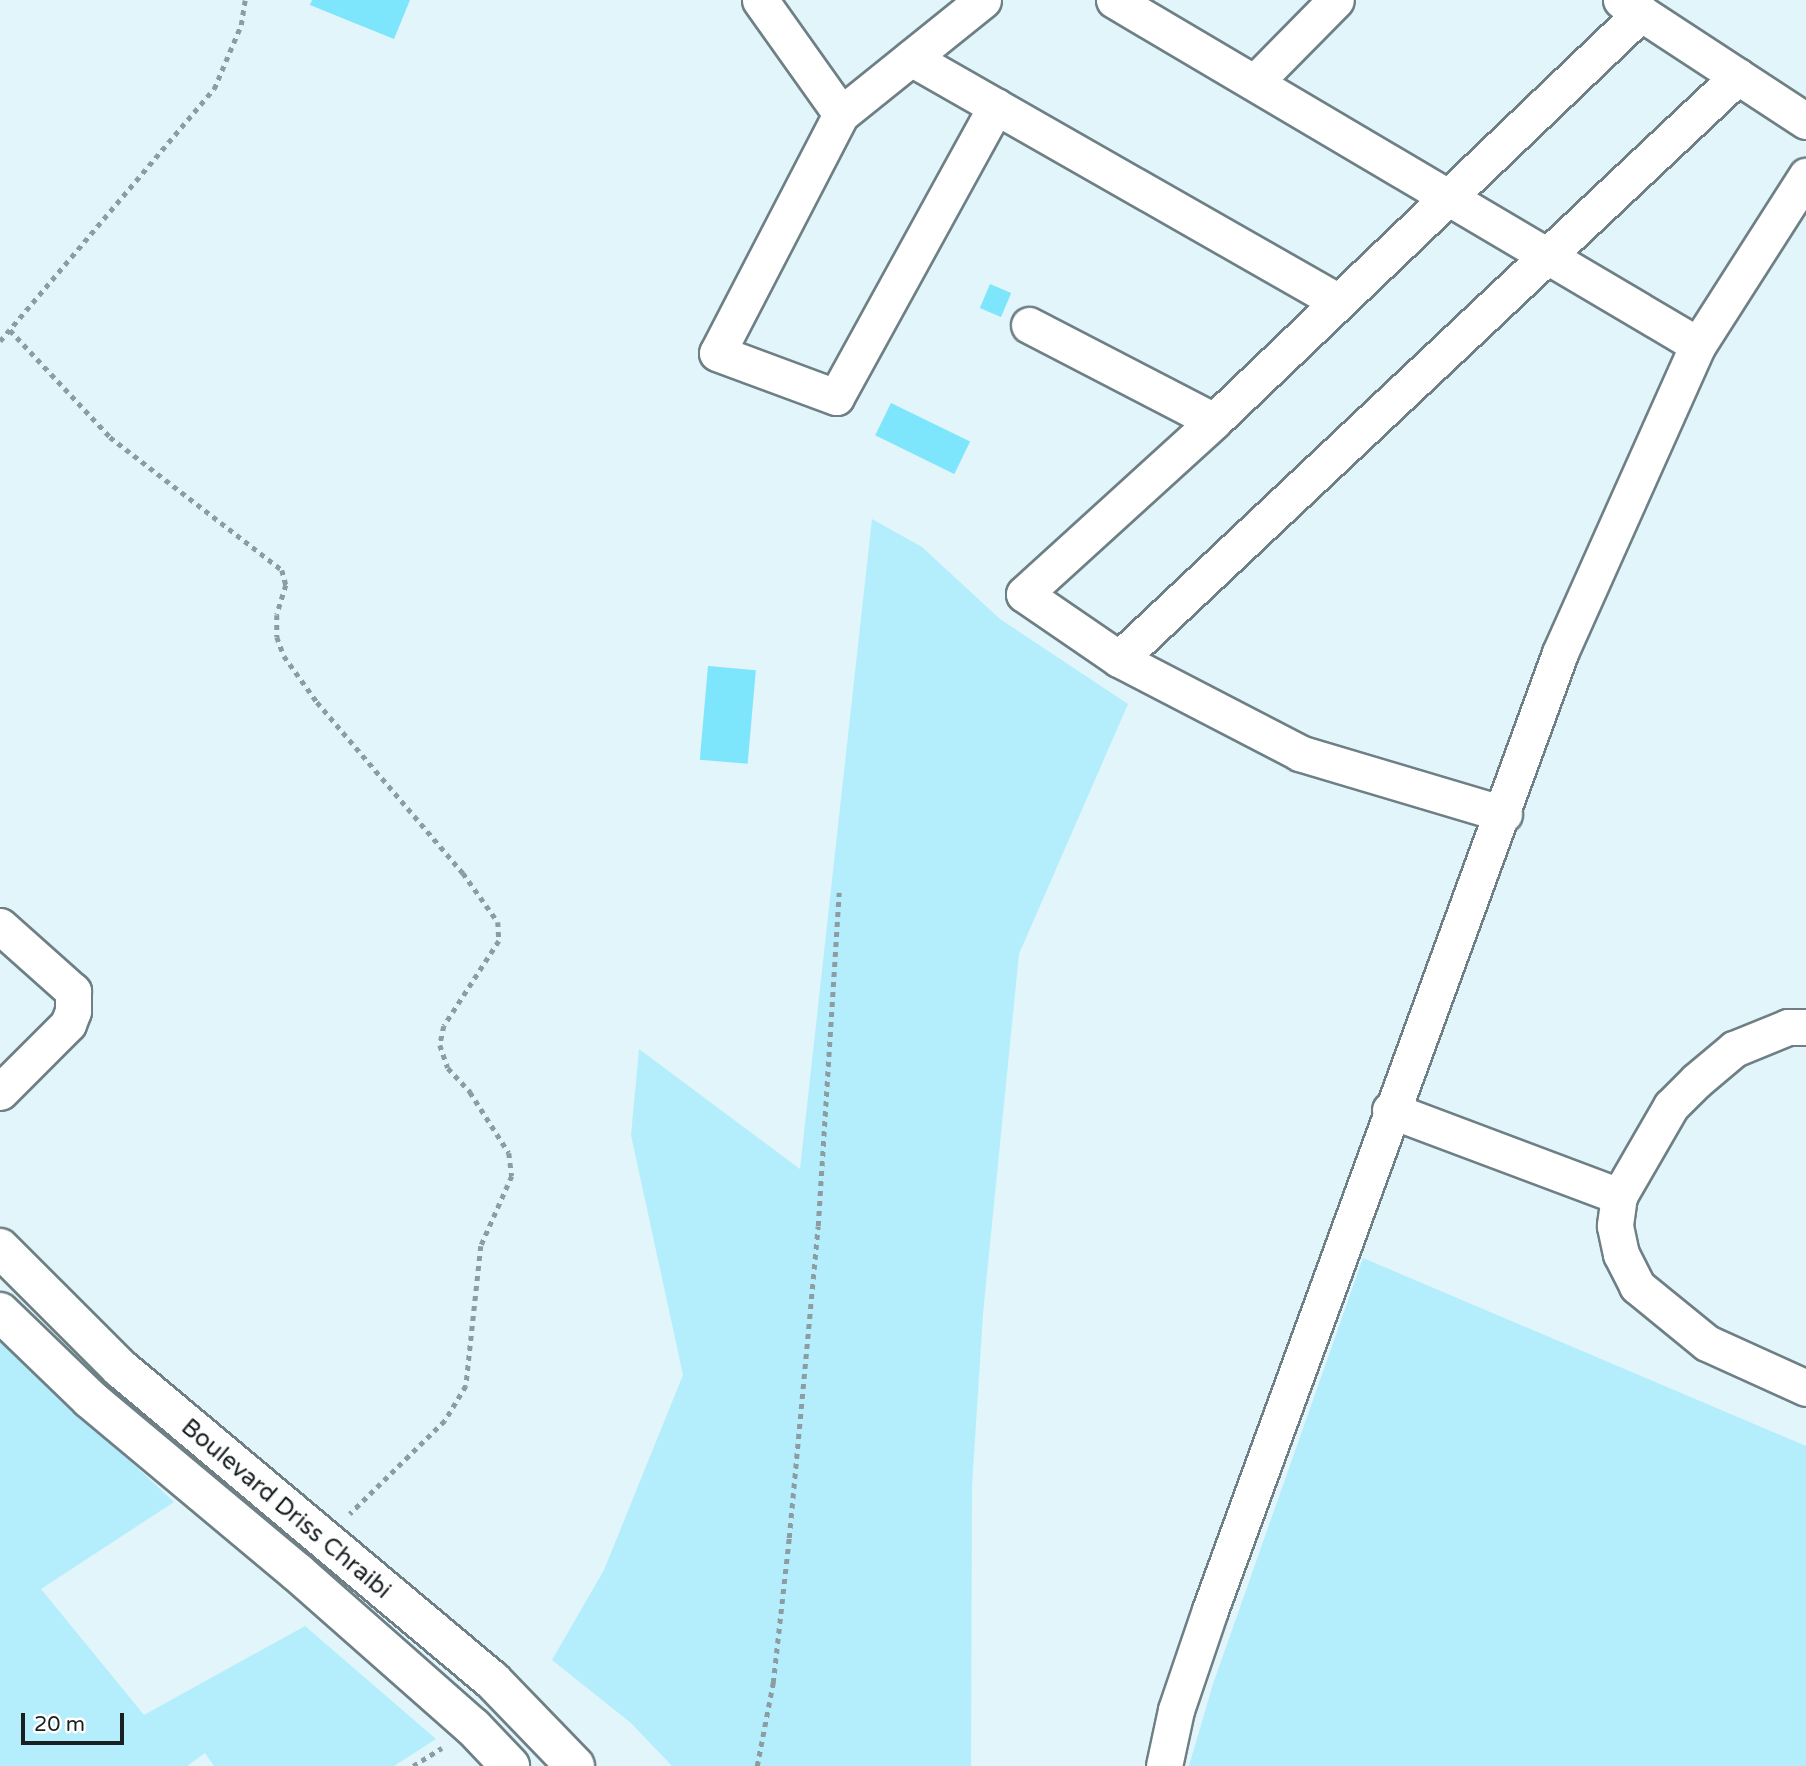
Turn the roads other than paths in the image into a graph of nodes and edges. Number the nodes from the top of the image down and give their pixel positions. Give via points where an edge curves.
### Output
1 (760, 0) edge
2 (983, 0) edge
3 (1114, 0) edge
4 (1336, 0) edge
5 (1631, 7) edge
6 (911, 58) junction
7 (1738, 76) junction
8 (1255, 82) junction
9 (996, 106) junction
10 (841, 114) junction
11 (1806, 121) edge
12 (1806, 176) edge
13 (1450, 196) junction
14 (1548, 254) junction
15 (1338, 302) junction
16 (1029, 325) dead end
17 (1698, 345) junction
18 (1214, 421) junction
19 (1119, 659) junction
20 (1504, 814) junction
21 (0, 926) edge
22 (1806, 1027) edge
23 (0, 1092) edge
24 (1390, 1111) junction
25 (1619, 1196) junction
26 (0, 1248) edge
27 (0, 1312) edge
28 (120, 1368) junction
29 (1806, 1388) edge
30 (90, 1399) junction
31 (194, 1433) junction
32 (167, 1463) junction
33 (510, 1766) edge
34 (575, 1766) edge
35 (1164, 1766) edge

1 - 10 street
2 - 6 street
3 - 8 street
4 - 8 street
5 - 7 street
5 - 13 street
6 - 9 street
6 - 10 street
7 - 11 street
7 - 14 street
8 - 13 street
9 - 10 street via 836,397 717,353
9 - 15 street
12 - 17 street
13 - 14 street
13 - 15 street
14 - 17 street
14 - 19 street
15 - 18 street
16 - 18 street
17 - 20 street via 1560,653
18 - 19 street via 1024,594
19 - 20 street via 1300,753
20 - 24 street
21 - 23 street via 73,992 68,1024
22 - 25 street via 1788,1027 1734,1049 1696,1081 1671,1106
24 - 25 street
24 - 35 street via 1345,1250 1210,1611 1176,1710
25 - 29 street via 1615,1226 1621,1254 1637,1286 1707,1343
26 - 28 main road, Boulevard Driss Chraibi
27 - 30 main road, Boulevard Driss Chraibi
28 - 30 main road
28 - 31 main road, Boulevard Driss Chraibi
30 - 32 main road, Boulevard Driss Chraibi
31 - 32 main road
31 - 34 main road, Boulevard Driss Chraibi via 493,1682
32 - 33 main road, Boulevard Driss Chraibi via 473,1727

